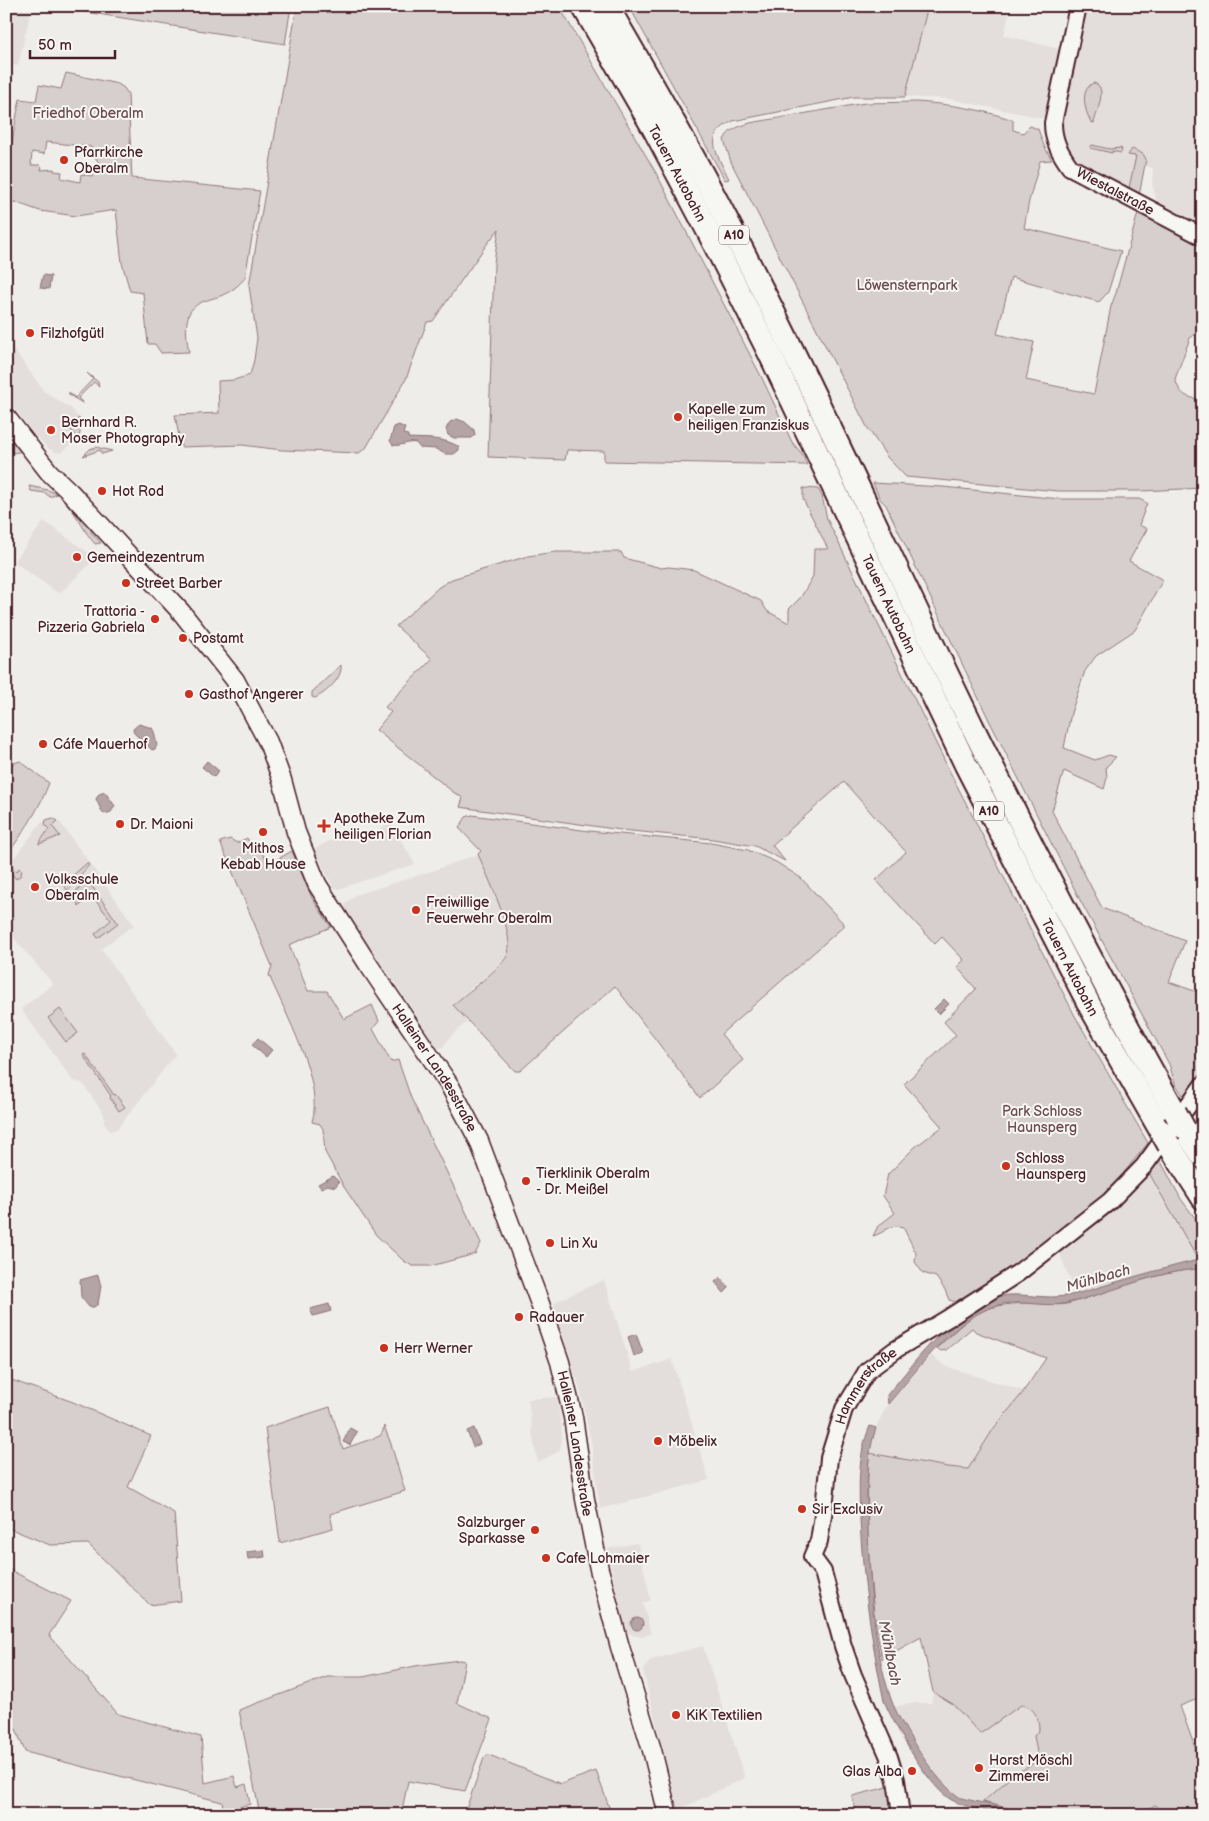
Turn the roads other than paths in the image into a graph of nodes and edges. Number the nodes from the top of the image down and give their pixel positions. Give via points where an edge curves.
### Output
1 (582, 6) edge
2 (607, 6) edge
3 (1078, 6) edge
4 (1203, 237) edge
5 (6, 417) edge
6 (1203, 1085) edge
7 (1203, 1157) edge
8 (1203, 1198) edge
9 (668, 1815) edge
10 (901, 1815) edge

1 - 8 highway, Tauern Autobahn / A10 via 707,229 966,765 1091,1008
2 - 7 highway, Tauern Autobahn / A10 via 722,211 1064,910 1115,1006
3 - 4 street, Wiestalstraße via 1054,123 1057,148 1070,167
5 - 9 main road, Halleiner Landesstraße via 48,472 182,613 235,680 268,742 296,832 317,884 466,1115 500,1195 560,1362 573,1417 596,1557
6 - 10 street, Hammerstraße via 1144,1166 1110,1201 1018,1273 867,1371 844,1409 829,1458 823,1517 812,1557 824,1572 853,1675 889,1757

